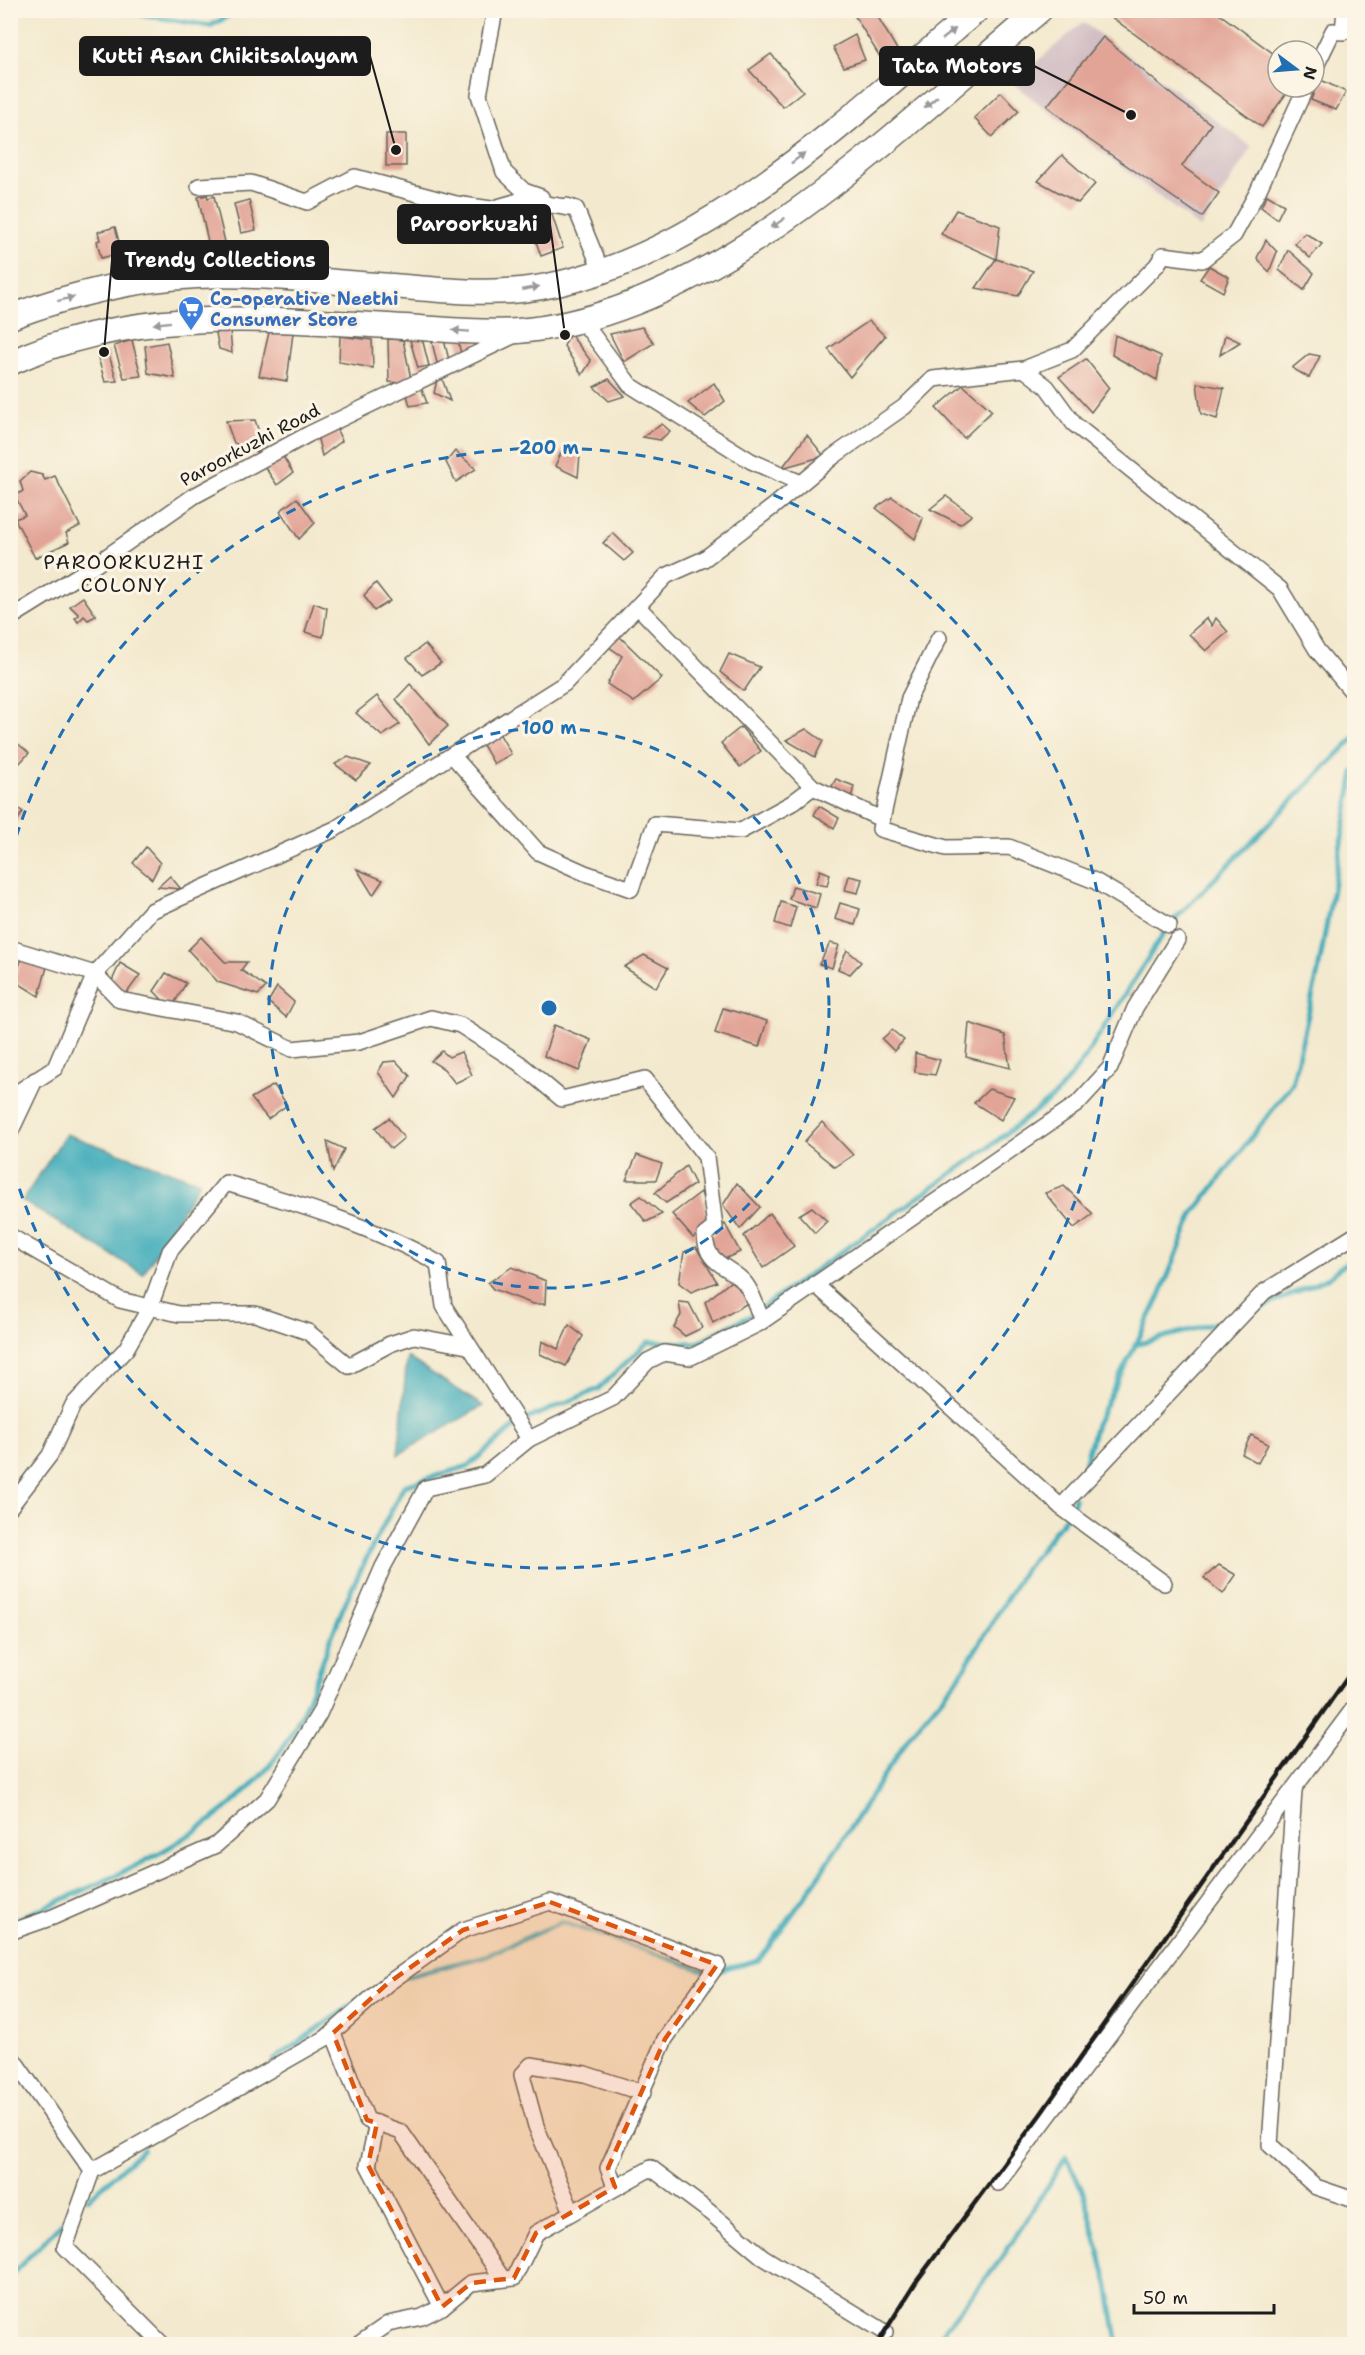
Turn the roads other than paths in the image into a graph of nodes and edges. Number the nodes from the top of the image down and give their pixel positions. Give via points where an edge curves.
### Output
1 (495, 10) edge
2 (977, 10) edge
3 (1040, 10) edge
4 (1345, 10) edge
5 (1326, 46) edge
6 (1300, 99) edge
7 (199, 186) dead end
8 (576, 209) junction
9 (601, 270) junction
10 (10, 317) edge
11 (581, 319) junction
12 (522, 331) junction
13 (10, 363) edge
14 (1024, 369) junction
15 (801, 483) junction
16 (638, 607) junction
17 (10, 618) edge
18 (939, 638) dead end
19 (1354, 694) edge
20 (452, 755) junction
21 (813, 787) junction
22 (881, 819) junction
23 (1169, 925) dead end
24 (1177, 940) dead end
25 (10, 948) edge
26 (95, 974) junction
27 (35, 1080) junction
28 (10, 1097) edge
29 (10, 1133) edge
30 (10, 1236) edge
31 (1354, 1236) edge
32 (815, 1284) junction
33 (150, 1307) junction
34 (762, 1321) junction
35 (467, 1346) junction
36 (529, 1438) junction
37 (1061, 1507) junction
38 (10, 1508) edge
39 (1164, 1583) dead end
40 (1354, 1708) edge
41 (1294, 1791) junction
42 (10, 1932) edge
43 (333, 2033) junction
44 (10, 2055) edge
45 (643, 2093) junction
46 (377, 2123) junction
47 (92, 2171) junction
48 (998, 2183) dead end
49 (615, 2187) junction
50 (1354, 2200) edge
51 (572, 2212) junction
52 (502, 2279) junction
53 (442, 2307) junction
54 (885, 2332) dead end
55 (162, 2344) edge
56 (359, 2344) edge

1 - 8 street via 479,95 504,172 524,191
9 -> 2 main road via 658,248 710,220 794,163
3 -> 11 main road via 817,196 738,251 664,291
4 - 5 street via 1343,32 1333,32
6 - 14 street via 1234,235 1202,260 1163,255 1157,266 1072,350
7 - 8 street via 251,183 307,202 355,177 456,204 491,209 522,200
8 - 9 street
10 -> 9 main road via 93,292 196,276 464,291 521,290
11 - 12 main road
11 - 15 street via 630,385 751,461
12 -> 13 main road via 489,333 196,319 104,332
12 - 17 street, Paroorkuzhi Road via 309,434 194,496
14 - 15 street via 933,379 904,407
14 - 19 street via 1047,387 1074,424 1280,590 1317,650
15 - 16 street via 704,559 666,576
16 - 20 street via 564,684
16 - 21 street
18 - 22 street via 909,698
20 - 21 street via 538,852 631,889 655,824 741,831
20 - 26 street via 335,829 151,911
21 - 22 street
22 - 23 street via 880,829 946,848 1010,847 1095,880
24 - 32 street via 1135,1008 1110,1068 1077,1104
25 - 26 street
26 - 27 street via 55,1068
26 - 34 street via 120,1000 237,1022 291,1049 359,1042 431,1018 460,1025 519,1063 562,1099 645,1079 706,1157 715,1227 705,1234 705,1248 723,1269 743,1280
27 - 28 street
27 - 29 street
30 - 33 street via 120,1300
31 - 37 street via 1264,1292
32 - 34 street
32 - 37 street
33 - 35 street via 179,1314 255,1314 308,1332 349,1366 414,1336
33 - 35 street via 170,1251 226,1183 399,1241 438,1263 444,1306
33 - 38 street via 126,1349 73,1406 50,1455
34 - 36 street via 691,1357 664,1353 648,1361 613,1398
35 - 36 street
36 - 42 street via 485,1475 426,1488 383,1567 319,1714 267,1799 216,1845
37 - 39 street
40 - 41 street
41 - 48 street
41 - 50 street via 1270,2145 1316,2187
43 - 45 street via 387,1984 463,1930 550,1902 717,1965 665,2039
43 - 46 street via 367,2120
43 - 47 street
44 - 47 street
45 - 49 street via 608,2168
45 - 51 street via 585,2074 531,2065 522,2075 536,2126
46 - 52 street via 401,2132
46 - 53 street via 368,2165
47 - 55 street via 65,2247
49 - 51 street
49 - 54 street via 651,2168 763,2257
51 - 52 street via 536,2233 514,2278
52 - 53 street via 471,2283
53 - 56 street via 422,2317 388,2324

